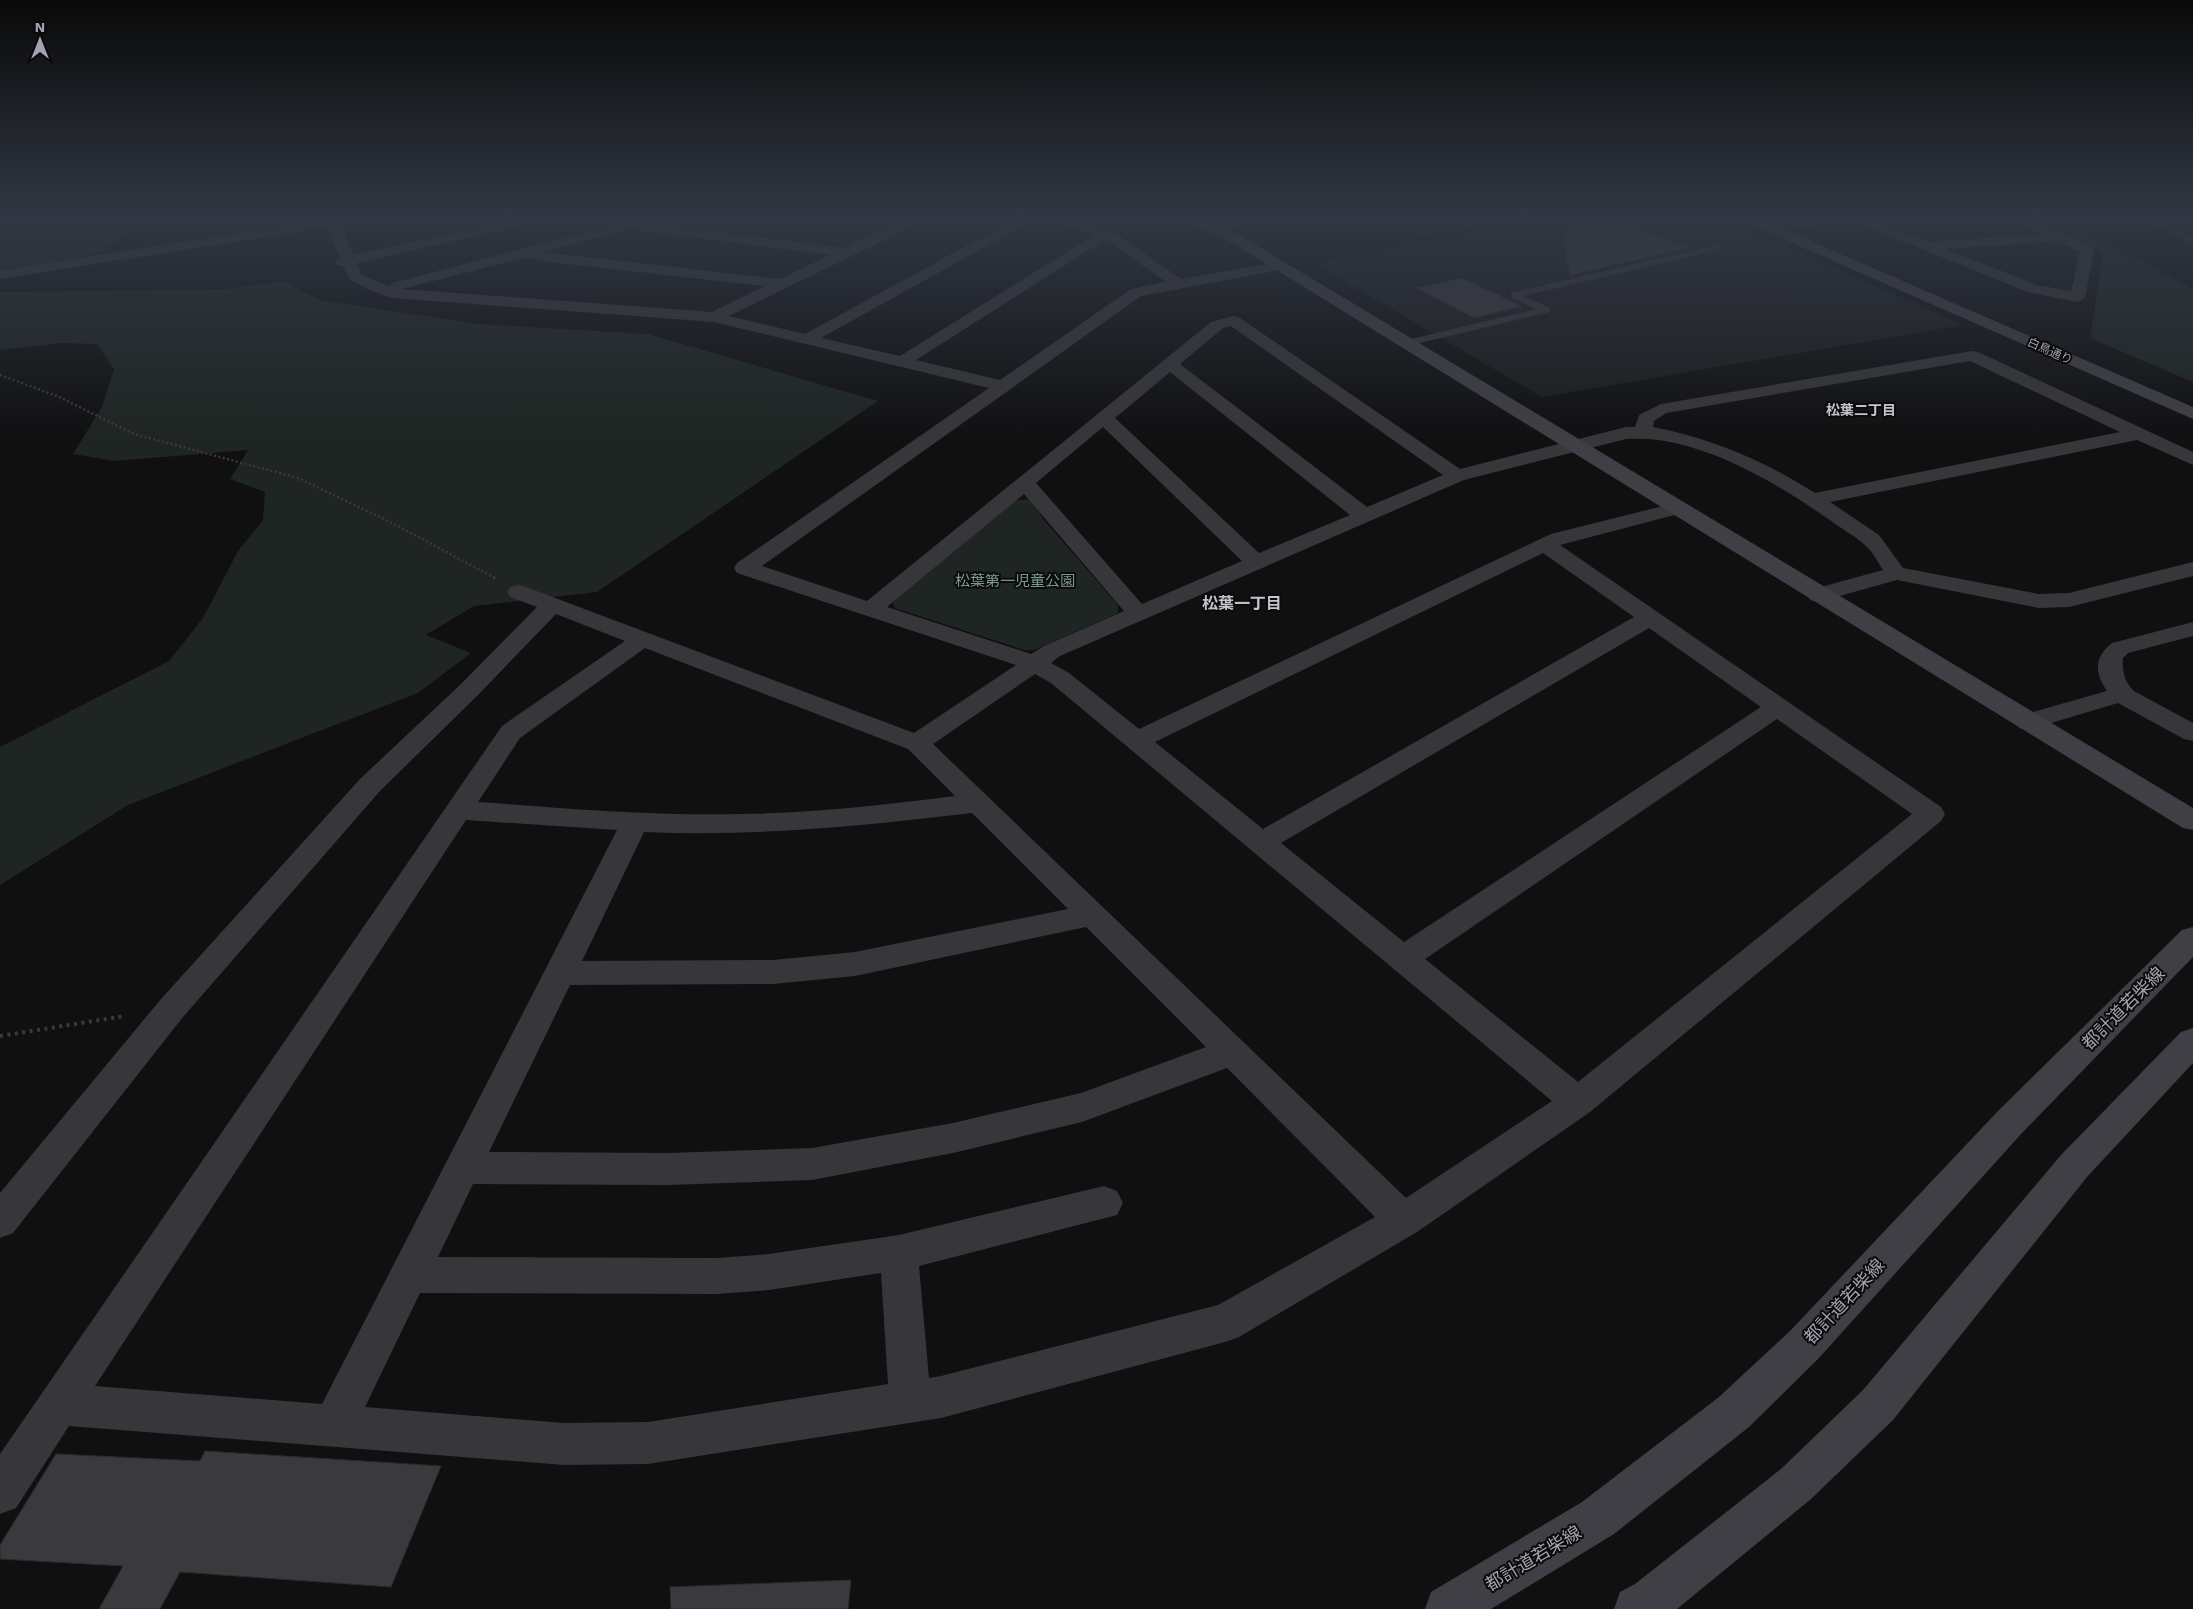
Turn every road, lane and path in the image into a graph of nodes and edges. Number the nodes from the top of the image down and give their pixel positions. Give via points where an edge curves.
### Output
1 (389, 291) edge
2 (769, 291) edge
3 (894, 291) edge
4 (1014, 291) edge
5 (1141, 291) edge
6 (1321, 291) edge
7 (1531, 291) edge
8 (1924, 291) edge
9 (1944, 291) edge
10 (2044, 291) edge
11 (2078, 291) edge
12 (714, 318) junction
13 (807, 339) junction
14 (1407, 344) junction
15 (902, 362) junction
16 (1170, 364) junction
17 (0, 375) edge
18 (1002, 386) junction
19 (2193, 399) edge
20 (2193, 414) edge
21 (1104, 418) junction
22 (1643, 432) junction
23 (2139, 434) junction
24 (1576, 446) junction
25 (2193, 459) edge
26 (1457, 476) junction
27 (1025, 483) junction
28 (1814, 499) junction
29 (1679, 508) junction
30 (1364, 516) junction
31 (1544, 544) junction
32 (1257, 563) junction
33 (2193, 569) edge
34 (1896, 573) junction
35 (518, 592) joint
36 (1818, 595) junction
37 (551, 606) junction
38 (871, 609) junction
39 (1139, 614) junction
40 (1649, 618) junction
41 (2193, 628) edge
42 (641, 640) junction
43 (1034, 663) junction
44 (2122, 694) junction
45 (1778, 707) junction
46 (2028, 722) junction
47 (2193, 733) edge
48 (1136, 740) junction
49 (917, 743) junction
50 (978, 803) junction
51 (458, 810) junction
52 (635, 822) junction
53 (2193, 822) edge
54 (1260, 843) junction
55 (1092, 915) junction
56 (2193, 938) edge
57 (1402, 959) junction
58 (559, 973) junction
59 (172, 1008) junction
60 (0, 1036) edge
61 (2193, 1041) edge
62 (1232, 1052) junction
63 (1578, 1102) junction
64 (462, 1168) junction
65 (1104, 1203) dead end
66 (1404, 1220) junction
67 (0, 1221) edge
68 (900, 1253) junction
69 (408, 1275) junction
70 (910, 1402) junction
71 (59, 1404) junction
72 (334, 1425) junction
73 (0, 1492) edge
74 (1448, 1609) edge
75 (1636, 1609) edge

1 - 12 street
2 - 12 street
3 - 13 street
4 - 15 street
5 - 18 street
6 - 14 street
7 - 14 lane via 1514,295 1546,310
8 - 20 street, 白鳥通り
9 - 19 street, 白鳥通り
10 - 11 street via 2077,297
12 - 13 street
13 - 15 street
14 - 24 street
15 - 18 street
16 - 21 street
16 - 26 street via 1217,325 1234,321
16 - 30 street
17 - 35 path via 57,396 134,434 298,478 390,522
18 - 38 street via 745,568
21 - 27 street
21 - 32 street
22 - 23 street via 1645,420 1661,409 1972,356
22 - 24 street
22 - 28 street via 1663,434 1715,450
23 - 25 street
23 - 28 street
24 - 26 street
24 - 29 street
26 - 30 street
27 - 38 street
27 - 39 street
28 - 34 street via 1874,542
29 - 31 street
29 - 36 street
30 - 32 street
31 - 40 street
31 - 48 street
32 - 39 street
33 - 34 street via 2056,602
34 - 36 street
35 - 37 street
36 - 46 street
37 - 42 street
37 - 59 street via 370,785
38 - 43 street
39 - 43 street via 1052,651
40 - 45 street
40 - 54 street
41 - 44 street via 2120,648 2111,655 2110,672
42 - 49 street
42 - 51 street via 511,732
43 - 48 street via 1060,678
43 - 49 street
44 - 46 street
44 - 47 street
45 - 57 street
45 - 63 street via 1931,814
46 - 53 street
48 - 54 street
49 - 50 street
50 - 52 street via 741,824
50 - 55 street
51 - 52 street
51 - 71 street
52 - 58 street
54 - 57 street
55 - 58 street via 855,964 773,972
55 - 62 street
56 - 74 street, 都計道若柴線 via 2010,1122 1804,1345 1734,1412 1598,1518
57 - 63 street
58 - 64 street
59 - 60 path
59 - 67 street
61 - 75 street via 2074,1166 1878,1405 1796,1484
62 - 64 street via 1082,1107 953,1138 812,1164 667,1169
62 - 66 street
63 - 66 street
64 - 69 street
65 - 68 street
66 - 70 street via 1224,1323 941,1397
68 - 69 street via 769,1272 717,1276
68 - 70 street
69 - 72 street
70 - 72 street via 648,1443 564,1444
71 - 72 street
71 - 73 street

